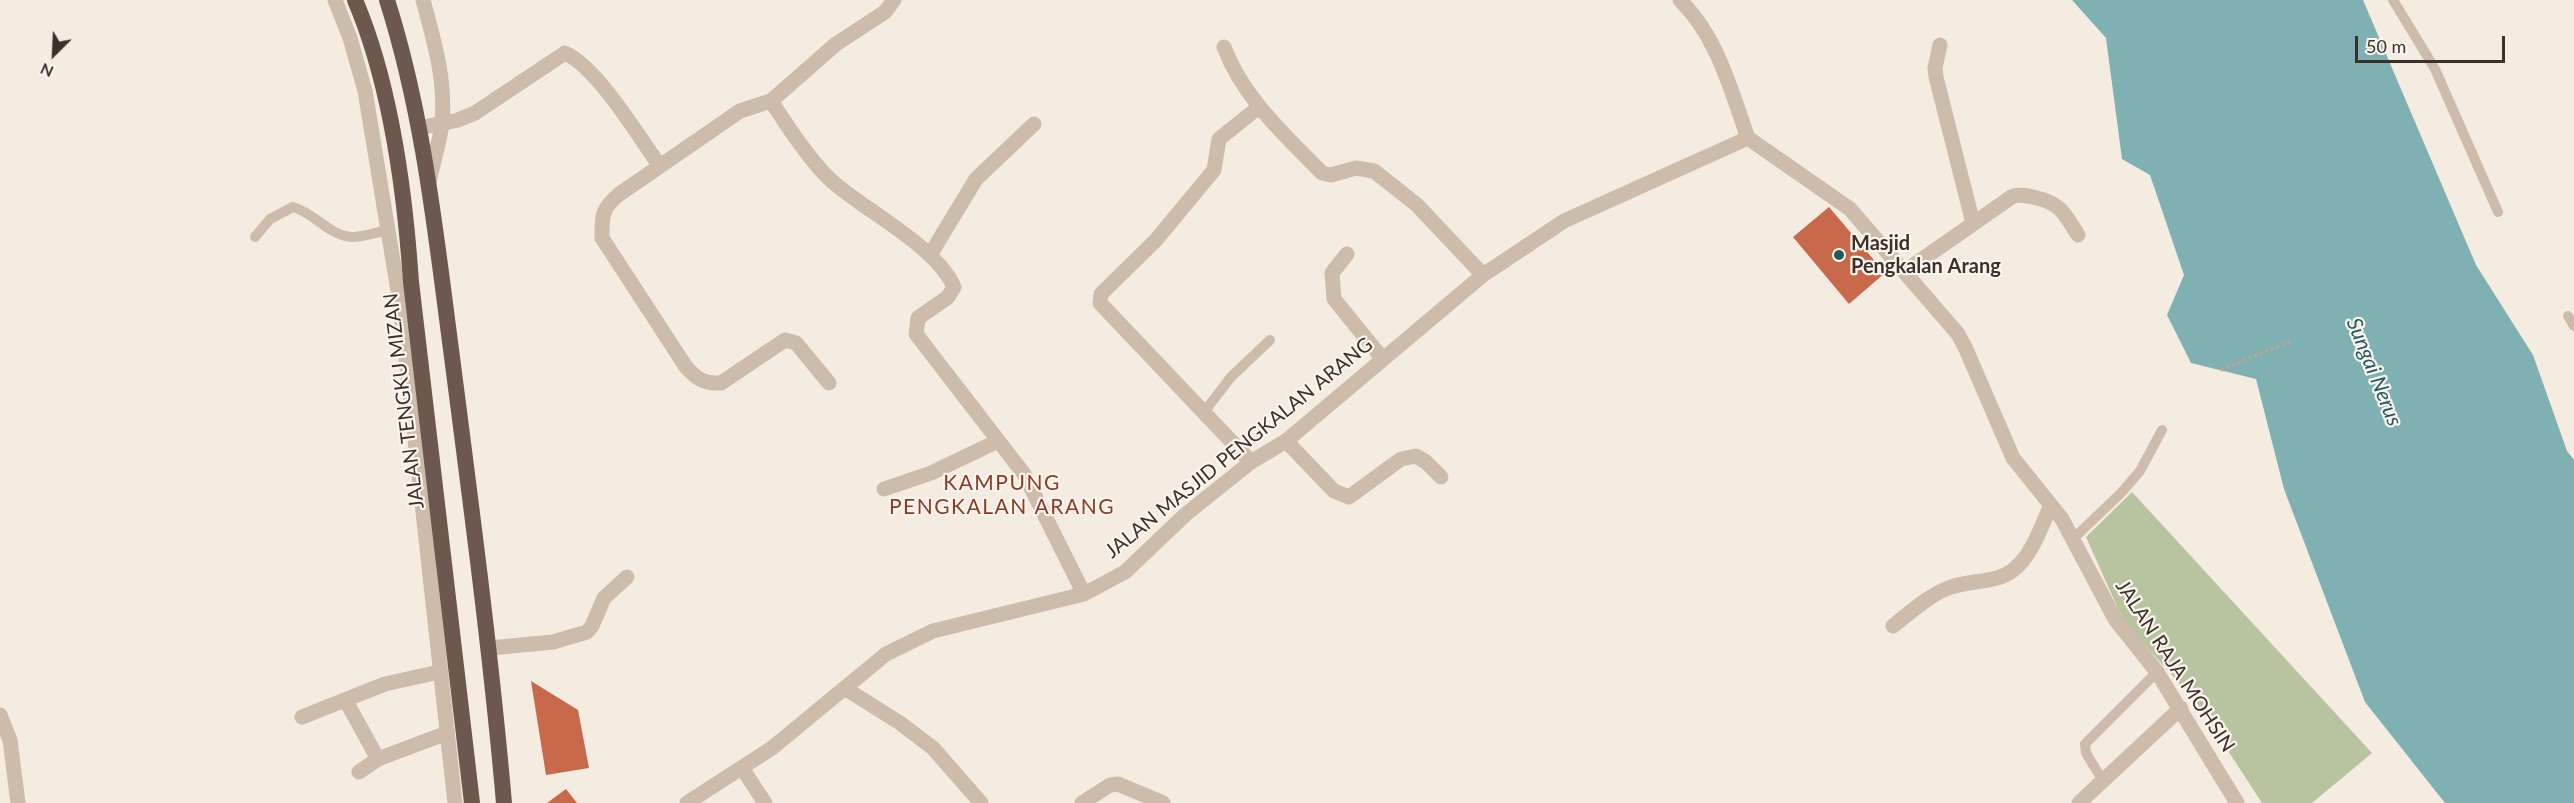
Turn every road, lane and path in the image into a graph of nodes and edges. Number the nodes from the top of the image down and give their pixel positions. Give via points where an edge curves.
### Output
1 (335, 0) edge
2 (355, 0) edge
3 (387, 0) edge
4 (423, 0) edge
5 (894, 0) edge
6 (1680, 0) edge
7 (2393, 0) edge
8 (1940, 45) dead end
9 (1224, 47) dead end
10 (771, 101) junction
11 (1258, 107) junction
12 (442, 124) junction
13 (1034, 124) dead end
14 (419, 128) junction
15 (1748, 138) junction
16 (660, 166) junction
17 (429, 182) junction
18 (2498, 212) dead end
19 (1973, 223) junction
20 (389, 230) junction
21 (2078, 235) dead end
22 (255, 237) dead end
23 (1347, 254) dead end
24 (930, 255) junction
25 (1904, 272) junction
26 (1483, 275) junction
27 (1270, 340) dead end
28 (2293, 340) dead end
29 (1382, 358) junction
30 (2222, 370) dead end
31 (829, 383) dead end
32 (1204, 412) junction
33 (2162, 430) dead end
34 (998, 441) junction
35 (1286, 441) junction
36 (1251, 462) junction
37 (1441, 477) dead end
38 (884, 489) dead end
39 (2051, 506) junction
40 (2074, 538) junction
41 (627, 578) dead end
42 (1084, 594) junction
43 (1893, 626) dead end
44 (490, 648) junction
45 (440, 672) junction
46 (2157, 672) junction
47 (846, 688) junction
48 (346, 702) junction
49 (2181, 708) junction
50 (0, 715) edge
51 (302, 717) dead end
52 (447, 733) junction
53 (6, 752) edge
54 (378, 759) junction
55 (742, 768) junction
56 (359, 772) dead end
57 (2103, 781) junction
58 (18, 803) edge
59 (454, 803) edge
60 (472, 803) edge
61 (504, 803) edge
62 (687, 803) edge
63 (765, 803) edge
64 (981, 803) edge
65 (1082, 803) edge
66 (1163, 803) edge
67 (2079, 803) edge
68 (2237, 803) edge

1 - 20 street via 365,91
2 - 60 highway, JALAN TENGKU MIZAN via 366,26 386,104 406,211
3 - 14 highway via 401,43
4 - 12 street via 440,62
5 - 10 street via 885,12 836,44
6 - 15 street via 1704,26 1722,61
7 - 18 lane via 2435,69
8 - 19 street via 1936,77
9 - 11 street
10 - 16 street via 740,111
10 - 24 street via 831,180
11 - 26 street via 1322,173 1331,175 1356,168 1374,171 1417,205
11 - 32 street via 1219,139 1214,170 1156,240 1101,294 1100,303
12 - 14 street
12 - 16 street via 475,113 565,53 576,58 600,84
12 - 17 street
13 - 24 street via 976,179
14 - 17 highway
15 - 25 street, JALAN RAJA MOHSIN via 1851,209
15 - 26 street, JALAN MASJID PENGKALAN ARANG via 1564,220
16 - 31 street via 606,206 602,238 686,366 697,379 708,384 721,383 790,340
17 - 44 highway
19 - 21 street via 2022,194 2060,207
19 - 25 street
20 - 22 lane via 344,236 312,214 293,207 270,219
20 - 45 street
23 - 29 street via 1332,273 1335,299
24 - 34 street via 948,273 954,287 948,297 918,318 916,334
25 - 39 street, JALAN RAJA MOHSIN via 1958,334 2013,458
26 - 29 street, JALAN MASJID PENGKALAN ARANG
27 - 32 lane via 1231,377
28 - 30 path
29 - 35 street, JALAN MASJID PENGKALAN ARANG
32 - 36 street
33 - 40 lane via 2140,471
34 - 38 street via 931,473
34 - 42 street via 1024,474
35 - 36 street, JALAN MASJID PENGKALAN ARANG
35 - 37 street via 1334,491 1349,497 1401,459 1416,456
36 - 42 street, JALAN MASJID PENGKALAN ARANG via 1186,514 1125,572
39 - 40 street, JALAN RAJA MOHSIN
39 - 43 street via 2030,552 2017,566 2000,578 1951,587 1934,595
40 - 46 street, JALAN RAJA MOHSIN via 2115,619
41 - 44 street via 604,598 587,632 553,642
42 - 47 street, JALAN MASJID PENGKALAN ARANG via 933,631 886,654
44 - 61 highway
45 - 48 street via 385,684
45 - 52 street
46 - 49 street, JALAN RAJA MOHSIN
46 - 57 lane via 2085,744 2086,753
47 - 55 street, JALAN MASJID PENGKALAN ARANG
47 - 64 street via 933,748
48 - 51 street
48 - 54 street
49 - 57 street
49 - 68 street, JALAN RAJA MOHSIN
50 - 53 street via 10,740
52 - 54 street
52 - 59 street
53 - 58 street
54 - 56 street
55 - 62 street, JALAN MASJID PENGKALAN ARANG
55 - 63 street
57 - 67 street
65 - 66 street via 1110,784

